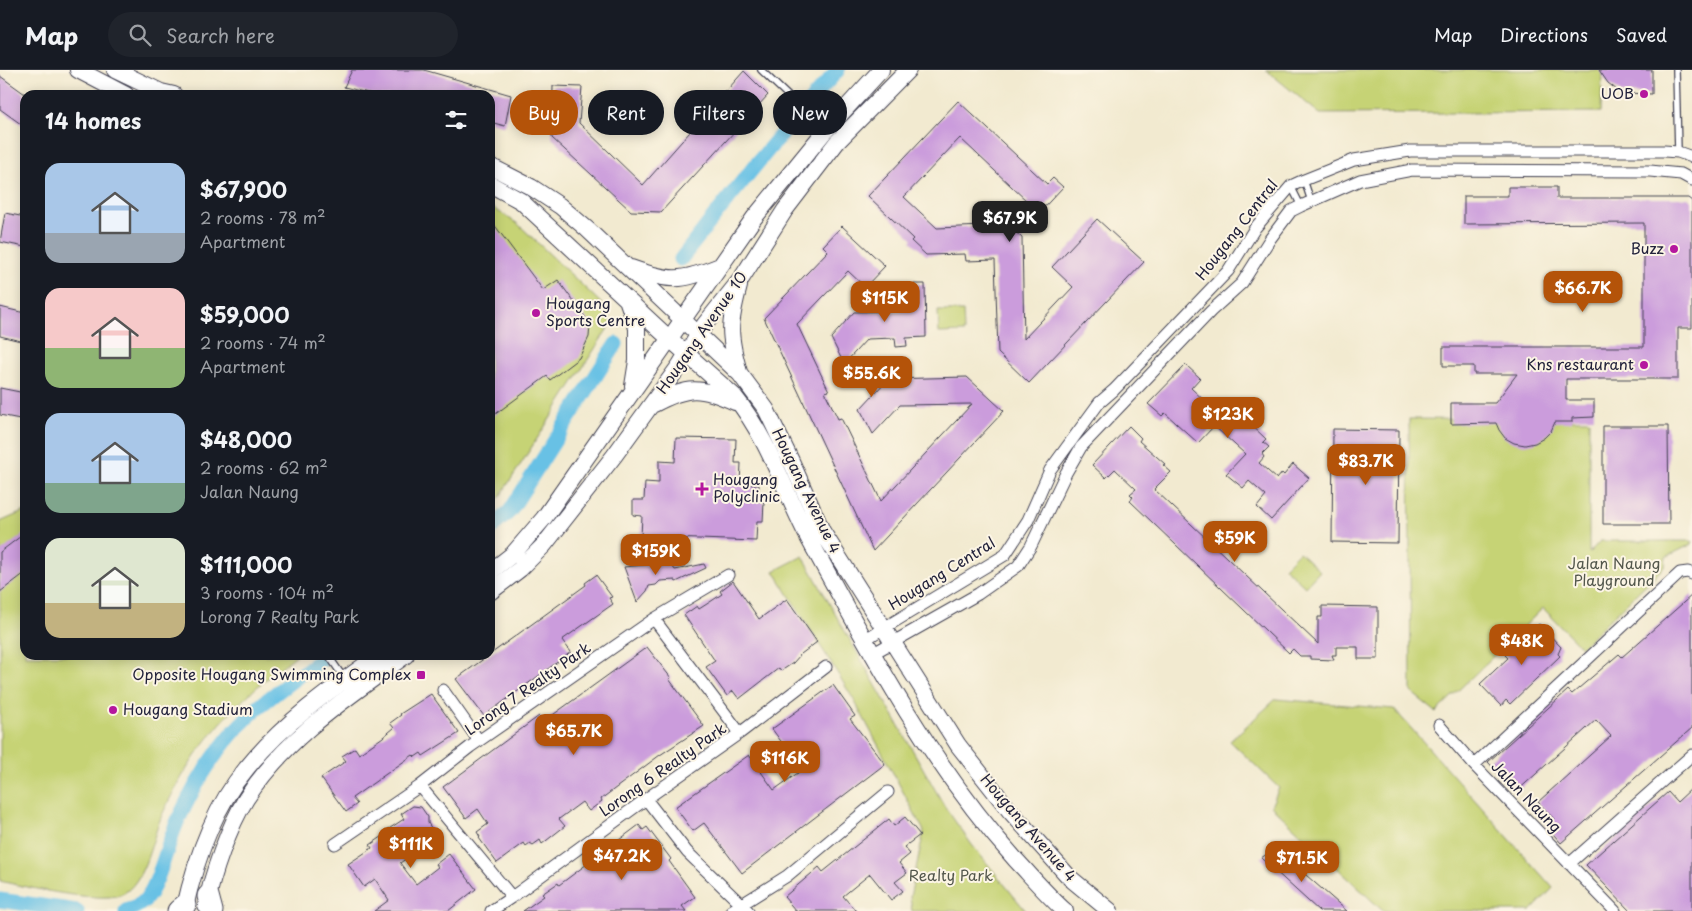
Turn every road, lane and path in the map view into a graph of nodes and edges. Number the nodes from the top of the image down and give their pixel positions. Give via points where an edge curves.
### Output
1 (78, 70) edge
2 (115, 70) edge
3 (761, 70) edge
4 (881, 70) edge
5 (908, 70) edge
6 (1676, 70) edge
7 (116, 90) edge
8 (157, 90) edge
9 (783, 90) edge
10 (847, 108) edge
11 (847, 116) edge
12 (823, 135) edge
13 (824, 135) edge
14 (1678, 152) junction
15 (1692, 157) edge
16 (495, 169) edge
17 (1304, 180) junction
18 (1692, 180) edge
19 (1291, 186) junction
20 (495, 187) edge
21 (1306, 203) junction
22 (626, 266) junction
23 (720, 266) junction
24 (741, 278) junction
25 (627, 299) junction
26 (682, 320) junction
27 (698, 335) junction
28 (669, 338) junction
29 (688, 353) junction
30 (740, 374) junction
31 (632, 393) junction
32 (741, 405) junction
33 (650, 406) junction
34 (1050, 470) junction
35 (1066, 473) junction
36 (495, 568) edge
37 (1690, 573) edge
38 (728, 575) dead end
39 (495, 588) edge
40 (654, 619) junction
41 (885, 628) junction
42 (894, 642) junction
43 (868, 647) junction
44 (332, 660) edge
45 (372, 660) edge
46 (399, 660) edge
47 (826, 667) dead end
48 (346, 679) junction
49 (443, 690) dead end
50 (1439, 726) dead end
51 (740, 733) junction
52 (479, 741) junction
53 (1692, 755) edge
54 (1474, 765) junction
55 (420, 786) junction
56 (888, 792) dead end
57 (646, 799) junction
58 (335, 844) dead end
59 (1569, 864) junction
60 (512, 897) junction
61 (208, 906) edge
62 (745, 908) edge
63 (182, 909) edge
64 (490, 911) edge
65 (731, 911) edge
66 (1065, 911) edge
67 (1110, 911) edge
68 (1615, 911) edge

1 - 7 main road
2 - 8 main road
3 - 9 lane
4 - 10 main road, Hougang Avenue 10
5 - 11 main road, Hougang Avenue 10
6 - 14 lane
12 - 23 main road, Hougang Avenue 10 via 754,218
13 - 24 main road, Hougang Avenue 10 via 785,210
14 - 15 street, Hougang Central
14 - 17 street, Hougang Central via 1410,150 1354,160
16 - 22 main road, Hougang Avenue 4 via 560,206
17 - 19 street, Hougang Central
17 - 21 lane
18 - 21 street, Hougang Central via 1681,174 1650,171 1412,170 1360,180
19 - 21 lane
19 - 34 street, Hougang Central via 1255,228 1228,271 1099,403
20 - 25 main road, Hougang Avenue 4 via 521,201
21 - 35 street, Hougang Central via 1292,210 1242,283 1081,446
22 - 23 main road via 659,278 695,277
22 - 26 main road, Hougang Avenue 4
23 - 26 main road, Hougang Avenue 10
24 - 27 main road, Hougang Avenue 10
24 - 30 main road via 730,320 731,345
25 - 28 main road, Hougang Avenue 4
25 - 31 main road via 638,337
26 - 27 main road, Hougang Avenue 4
26 - 28 main road, Hougang Avenue 10
27 - 29 main road, Hougang Avenue 10
27 - 30 main road, Hougang Avenue 4
28 - 29 main road, Hougang Avenue 4
28 - 31 main road, Hougang Avenue 10
29 - 32 main road, Hougang Avenue 4
29 - 33 main road, Hougang Avenue 10
30 - 41 main road, Hougang Avenue 4 via 766,409 822,531
31 - 36 main road, Hougang Avenue 10 via 544,518 513,554
32 - 33 main road via 698,389 671,394
32 - 43 main road, Hougang Avenue 4 via 760,433 808,537
33 - 39 main road, Hougang Avenue 10 via 544,545
34 - 35 lane
34 - 41 street, Hougang Central via 1028,520 1005,555
35 - 42 street, Hougang Central via 1018,566 978,594
37 - 54 street, Jalan Naung via 1680,573
38 - 40 street, Lorong 7 Realty Park
40 - 51 street
40 - 52 street, Lorong 7 Realty Park
41 - 42 main road, Hougang Avenue 4
41 - 43 street, Hougang Central
42 - 43 street, Hougang Central
42 - 67 main road, Hougang Avenue 4 via 958,745 1010,811 1070,878
43 - 66 main road, Hougang Avenue 4 via 933,755 988,828
44 - 48 lane
45 - 48 main road
46 - 61 main road via 309,728 284,752 245,800 220,857
47 - 51 street, Lorong 6 Realty Park
48 - 63 main road via 298,716 245,770 202,845
49 - 52 street
50 - 54 street
51 - 57 street, Lorong 6 Realty Park
52 - 55 street, Lorong 7 Realty Park
53 - 59 street
54 - 59 street, Jalan Naung
55 - 58 street, Lorong 7 Realty Park
55 - 60 street
56 - 62 street
57 - 60 street, Lorong 6 Realty Park
57 - 62 street via 687,852
59 - 68 street, Jalan Naung
60 - 64 street, Lorong 6 Realty Park
62 - 65 street

